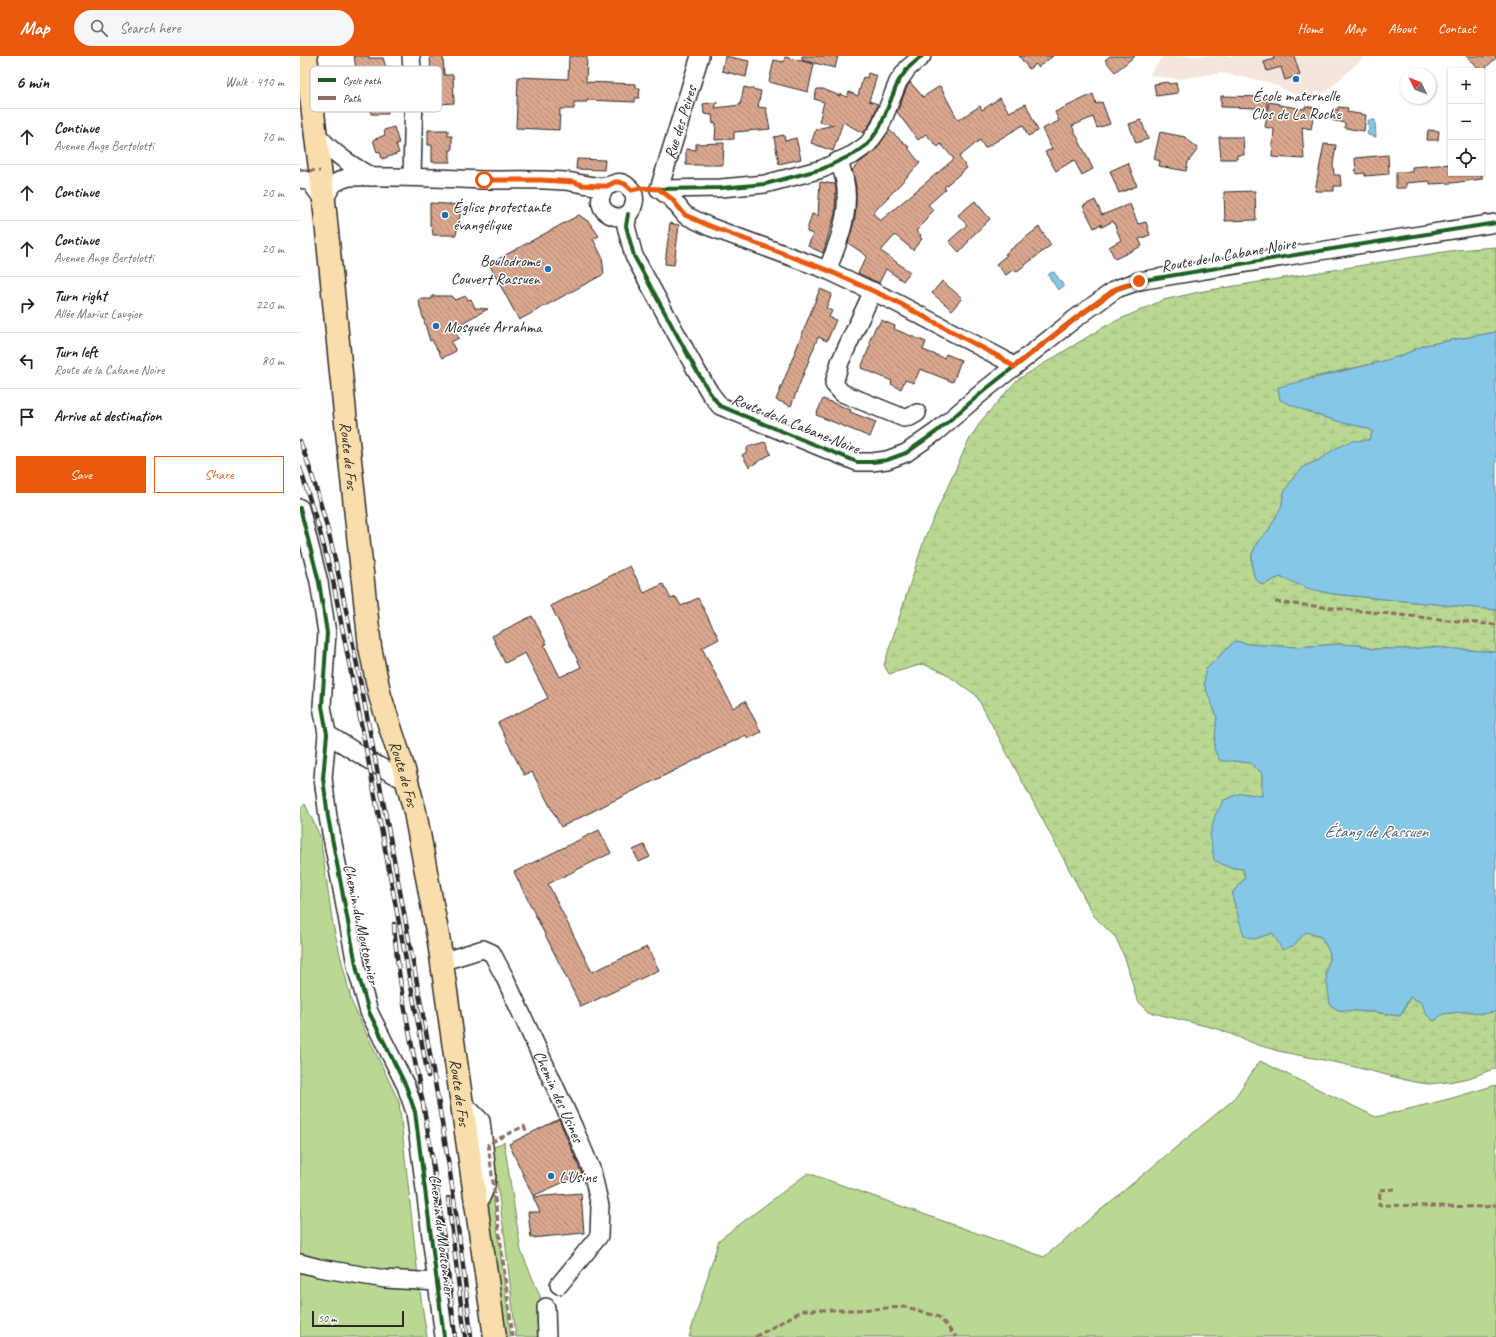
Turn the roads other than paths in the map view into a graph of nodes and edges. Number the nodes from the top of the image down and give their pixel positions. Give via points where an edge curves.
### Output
1 (306, 56) edge
2 (411, 56) edge
3 (700, 56) edge
4 (922, 56) edge
5 (412, 66) edge
6 (310, 94) edge
7 (312, 112) edge
8 (414, 112) edge
9 (314, 131) junction
10 (838, 161) junction
11 (373, 177) junction
12 (300, 178) edge
13 (412, 178) junction
14 (582, 185) junction
15 (607, 186) junction
16 (659, 189) junction
17 (631, 202) junction
18 (324, 205) junction
19 (605, 210) junction
20 (1496, 223) edge
21 (634, 256) junction
22 (827, 270) junction
23 (872, 291) junction
24 (1014, 367) junction
25 (917, 413) dead end
26 (301, 513) edge
27 (327, 734) junction
28 (406, 781) junction
29 (441, 962) junction
30 (300, 1263) edge
31 (437, 1282) junction
32 (559, 1285) dead end
33 (546, 1307) dead end
34 (444, 1337) edge
35 (495, 1337) edge
36 (547, 1337) edge

1 - 6 main road, Route de Fos
2 - 5 street
3 - 16 street, Rue des Peires
4 - 10 street via 908,68 898,82 880,127 868,144
7 - 9 main road, Route de Fos
8 - 13 street
9 - 11 street via 337,155
9 - 18 main road, Route de Fos
10 - 16 street via 822,169 765,184
10 - 22 street via 845,177 847,210
11 - 13 street
11 - 18 street via 349,177 336,182 330,188
12 - 18 street via 311,183
13 - 14 street via 541,180 574,182
14 - 15 street
14 - 19 street
15 - 17 street via 615,182 625,184
15 - 19 street via 601,194
16 - 17 street
16 - 22 street via 672,199 685,215
17 - 19 street via 620,217
17 - 21 street, Route de la Cabane Noire via 626,226
18 - 28 main road, Route de Fos via 370,647 380,696
19 - 21 street, Route de la Cabane Noire via 622,243
20 - 24 street, Route de la Cabane Noire via 1139,281 1116,289
21 - 24 street, Route de la Cabane Noire via 695,368 720,406 857,462 887,460 906,453 936,432
22 - 23 street
23 - 24 street
23 - 25 street via 840,362 834,384 842,393 904,418
26 - 27 street, Chemin du Moutonnier via 319,582 328,633 322,706
27 - 28 street
27 - 31 street, Chemin du Moutonnier via 323,778 357,970 369,1012 406,1086 415,1112
28 - 29 main road, Route de Fos
29 - 32 street, Chemin des Usines via 483,949 492,953 592,1171 600,1206 599,1236
29 - 35 main road, Route de Fos
30 - 31 street via 385,1279
31 - 34 street, Chemin du Moutonnier
33 - 36 street

